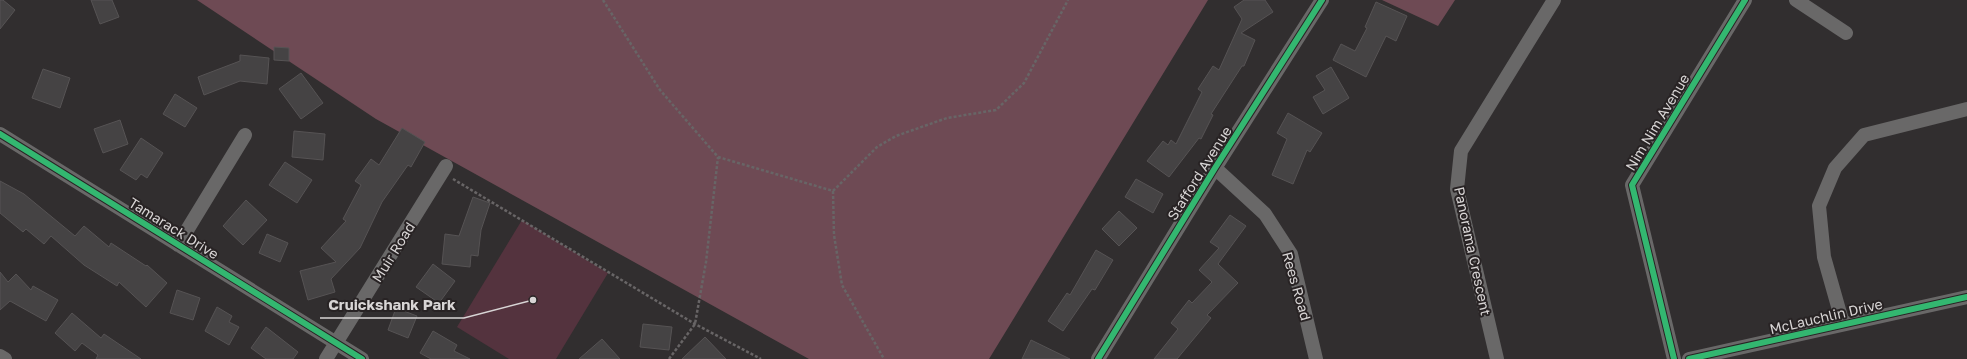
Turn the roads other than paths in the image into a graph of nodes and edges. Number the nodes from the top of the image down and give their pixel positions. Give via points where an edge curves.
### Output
1 (1322, 0) edge
2 (1554, 0) edge
3 (1745, 0) edge
4 (1796, 0) edge
5 (1846, 33) dead end
6 (1967, 109) edge
7 (0, 134) edge
8 (245, 135) dead end
9 (1215, 168) junction
10 (444, 169) road end
11 (178, 245) junction
12 (1967, 297) edge
13 (1843, 324) junction
14 (336, 342) junction
15 (0, 356) edge
16 (5, 359) edge
17 (326, 359) edge
18 (362, 359) edge
19 (1098, 359) edge
20 (1316, 359) edge
21 (1497, 359) edge
22 (1674, 359) edge
23 (1689, 359) edge

1 - 9 street, Stafford Avenue
2 - 21 street, Panorama Crescent via 1461,151 1457,189
3 - 22 street, Nim Nim Avenue via 1632,185
4 - 5 street
6 - 13 street via 1864,135 1835,168 1819,206 1824,257
7 - 11 street, Tamarack Drive
8 - 11 street
9 - 19 street, Stafford Avenue
9 - 20 street, Rees Road via 1265,214 1290,254
10 - 14 street, Muir Road
11 - 14 street, Tamarack Drive
12 - 13 street, McLauchlin Drive
13 - 23 street, McLauchlin Drive
14 - 17 street, Muir Road
14 - 18 street, Tamarack Drive
15 - 16 street

